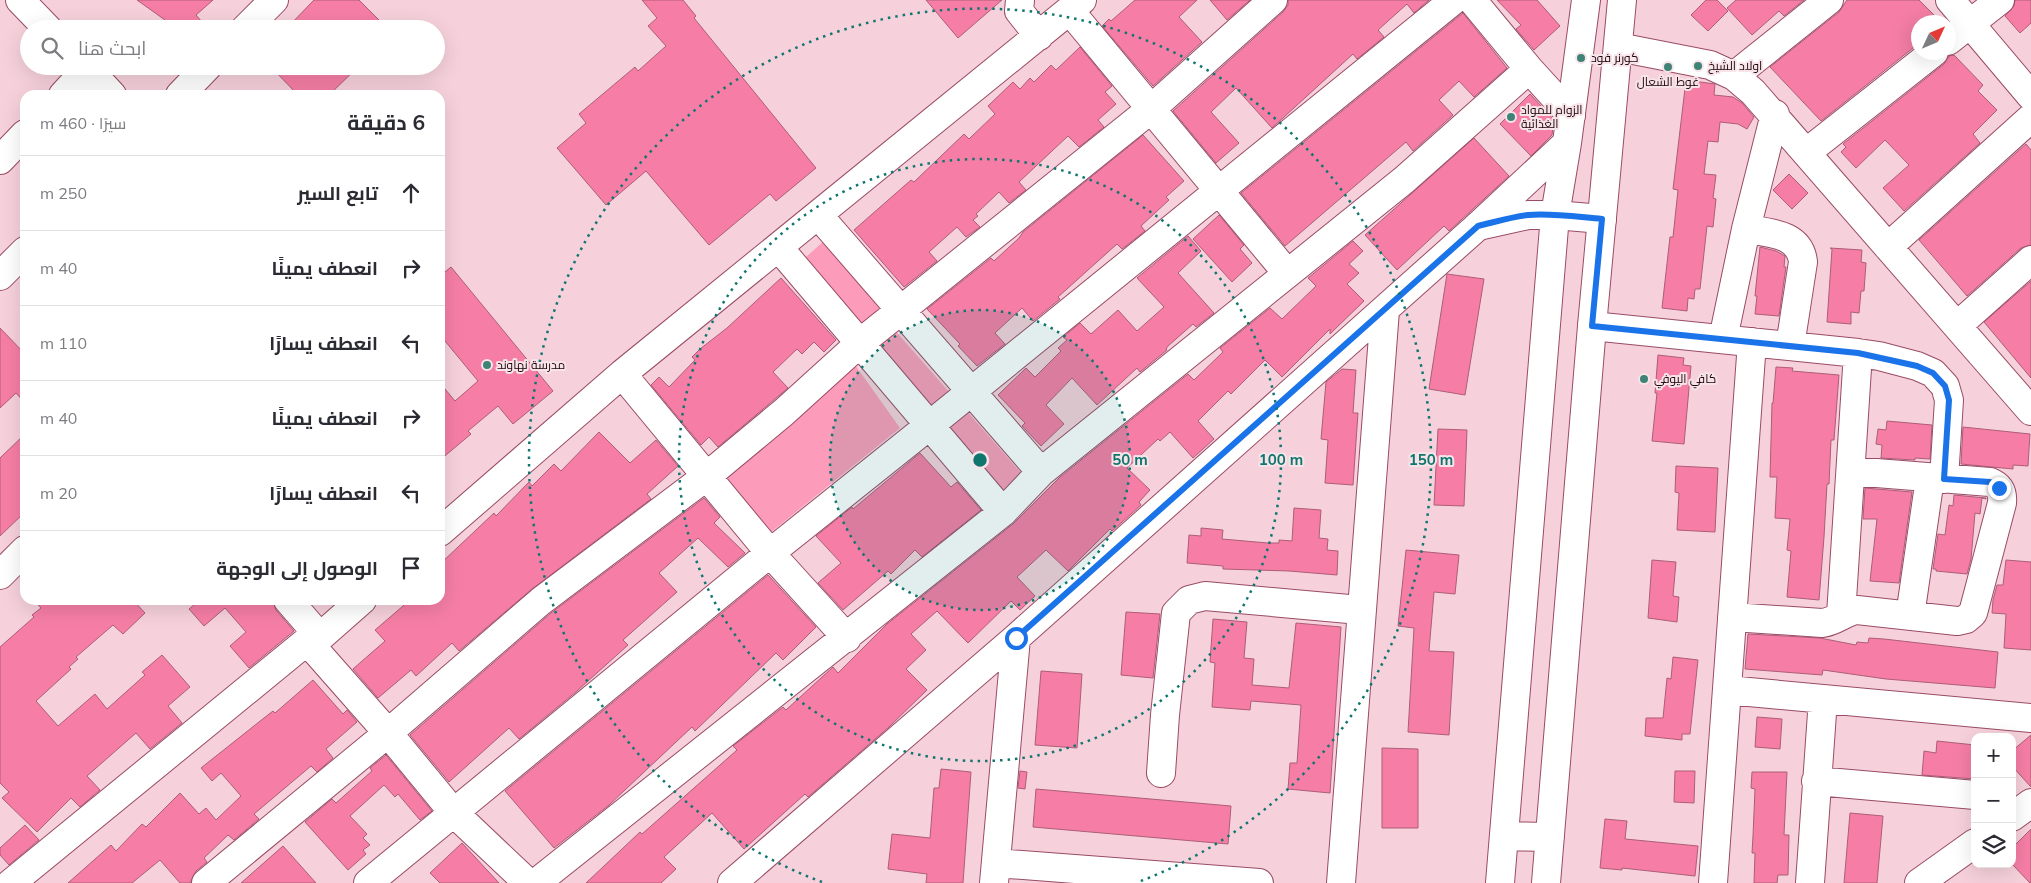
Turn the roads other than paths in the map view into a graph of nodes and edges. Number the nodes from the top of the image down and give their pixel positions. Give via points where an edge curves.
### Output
1 (20, 0) edge
2 (274, 0) edge
3 (1020, 0) edge
4 (1273, 0) edge
5 (1454, 0) edge
6 (1472, 0) edge
7 (1586, 0) edge
8 (1622, 0) edge
9 (1829, 0) edge
10 (1950, 0) edge
11 (2000, 0) edge
12 (1076, 5) edge
13 (39, 20) edge
14 (254, 20) edge
15 (1971, 24) junction
16 (1956, 35) edge
17 (1039, 36) junction
18 (1618, 47) junction
19 (1924, 60) edge
20 (1529, 69) junction
21 (80, 75) edge
22 (93, 75) edge
23 (199, 75) edge
24 (1734, 76) junction
25 (67, 90) edge
26 (107, 90) edge
27 (185, 90) edge
28 (2031, 96) edge
29 (1151, 108) junction
30 (1571, 114) junction
31 (1775, 114) junction
32 (2031, 118) edge
33 (20, 139) edge
34 (1568, 144) junction
35 (1807, 152) junction
36 (0, 160) edge
37 (1218, 191) junction
38 (1554, 215) junction
39 (819, 216) junction
40 (1602, 219) junction
41 (1478, 226) junction
42 (1746, 229) junction
43 (1888, 247) junction
44 (779, 248) junction
45 (20, 256) edge
46 (2031, 260) edge
47 (1287, 273) junction
48 (0, 276) edge
49 (901, 310) junction
50 (1385, 310) junction
51 (1592, 326) junction
52 (1957, 326) junction
53 (1723, 339) junction
54 (860, 342) junction
55 (1752, 342) junction
56 (1790, 346) junction
57 (1858, 353) junction
58 (622, 374) junction
59 (971, 391) junction
60 (2027, 400) edge
61 (930, 426) junction
62 (1851, 470) junction
63 (1041, 472) junction
64 (707, 476) junction
65 (1937, 478) junction
66 (1003, 512) junction
67 (445, 528) edge
68 (770, 553) junction
69 (20, 555) edge
70 (0, 575) edge
71 (291, 605) edge
72 (356, 605) edge
73 (1360, 610) junction
74 (1841, 615) junction
75 (1910, 616) junction
76 (1732, 618) junction
77 (847, 638) junction
78 (1016, 638) junction
79 (314, 639) junction
80 (1727, 690) junction
81 (1822, 699) junction
82 (2031, 718) edge
83 (388, 733) junction
84 (1161, 773) dead end
85 (1816, 781) junction
86 (1971, 795) edge
87 (2016, 799) edge
88 (2031, 802) edge
89 (453, 812) junction
90 (2016, 814) edge
91 (1504, 836) junction
92 (1550, 838) junction
93 (1971, 846) edge
94 (995, 873) edge
95 (11, 883) edge
96 (206, 883) edge
97 (368, 883) edge
98 (528, 883) edge
99 (536, 883) edge
100 (732, 883) edge
101 (1258, 883) edge
102 (1341, 883) edge
103 (1500, 883) edge
104 (1546, 883) edge
105 (1713, 883) edge
106 (1810, 883) edge
107 (1919, 883) edge

1 - 13 street
2 - 14 street
3 - 17 street via 1019,11
4 - 29 street
5 - 37 street
6 - 20 street
7 - 30 street
8 - 18 street
9 - 24 street
10 - 15 street
11 - 15 street
12 - 17 street
12 - 29 street
15 - 16 street
15 - 28 street
17 - 39 street
18 - 24 street via 1710,65
18 - 40 street
19 - 35 street
20 - 30 street
20 - 47 street via 1404,180
21 - 25 street
22 - 26 street
23 - 27 street
24 - 31 street
29 - 37 street
29 - 49 street
30 - 34 street
31 - 35 street
31 - 42 street
32 - 43 street
33 - 36 street
34 - 38 street
34 - 41 street
35 - 43 street
37 - 47 street
37 - 59 street
38 - 40 street
38 - 41 street via 1528,215
38 - 91 street
39 - 44 street
39 - 49 street
40 - 51 street
41 - 50 street
42 - 53 street
42 - 56 street via 1783,236 1800,250 1803,262
43 - 52 street
44 - 54 street
44 - 58 street
45 - 48 street
46 - 52 street
47 - 63 street
49 - 54 street
49 - 59 street
50 - 73 street
50 - 78 street
51 - 53 street
51 - 92 street
52 - 60 street
53 - 55 street
54 - 61 street
54 - 64 street via 784,412
55 - 56 street
55 - 76 street
56 - 57 street
57 - 62 street
57 - 65 street via 1917,366 1933,373 1945,386 1949,400
58 - 64 street
58 - 67 street
59 - 61 street
59 - 63 street
61 - 66 street
61 - 68 street
62 - 65 street
62 - 74 street
63 - 66 street
64 - 68 street
64 - 83 street via 541,601
65 - 75 street
65 - 75 street via 1990,482 2002,493 2002,503 1973,613 1962,620
66 - 77 street
68 - 77 street
68 - 89 street
69 - 70 street
71 - 79 street
72 - 79 street
73 - 84 street via 1205,596 1189,600 1176,613
73 - 102 street
74 - 75 street via 1857,610
74 - 76 street via 1822,623
76 - 80 street
77 - 99 street
78 - 94 street
78 - 100 street
79 - 83 street
79 - 95 street
80 - 81 street
80 - 105 street
81 - 82 street
81 - 85 street
83 - 89 street
83 - 96 street
85 - 86 street
85 - 106 street
87 - 88 street
88 - 90 street
89 - 97 street
89 - 98 street
91 - 92 street
91 - 103 street
92 - 104 street
93 - 107 street
94 - 101 street

